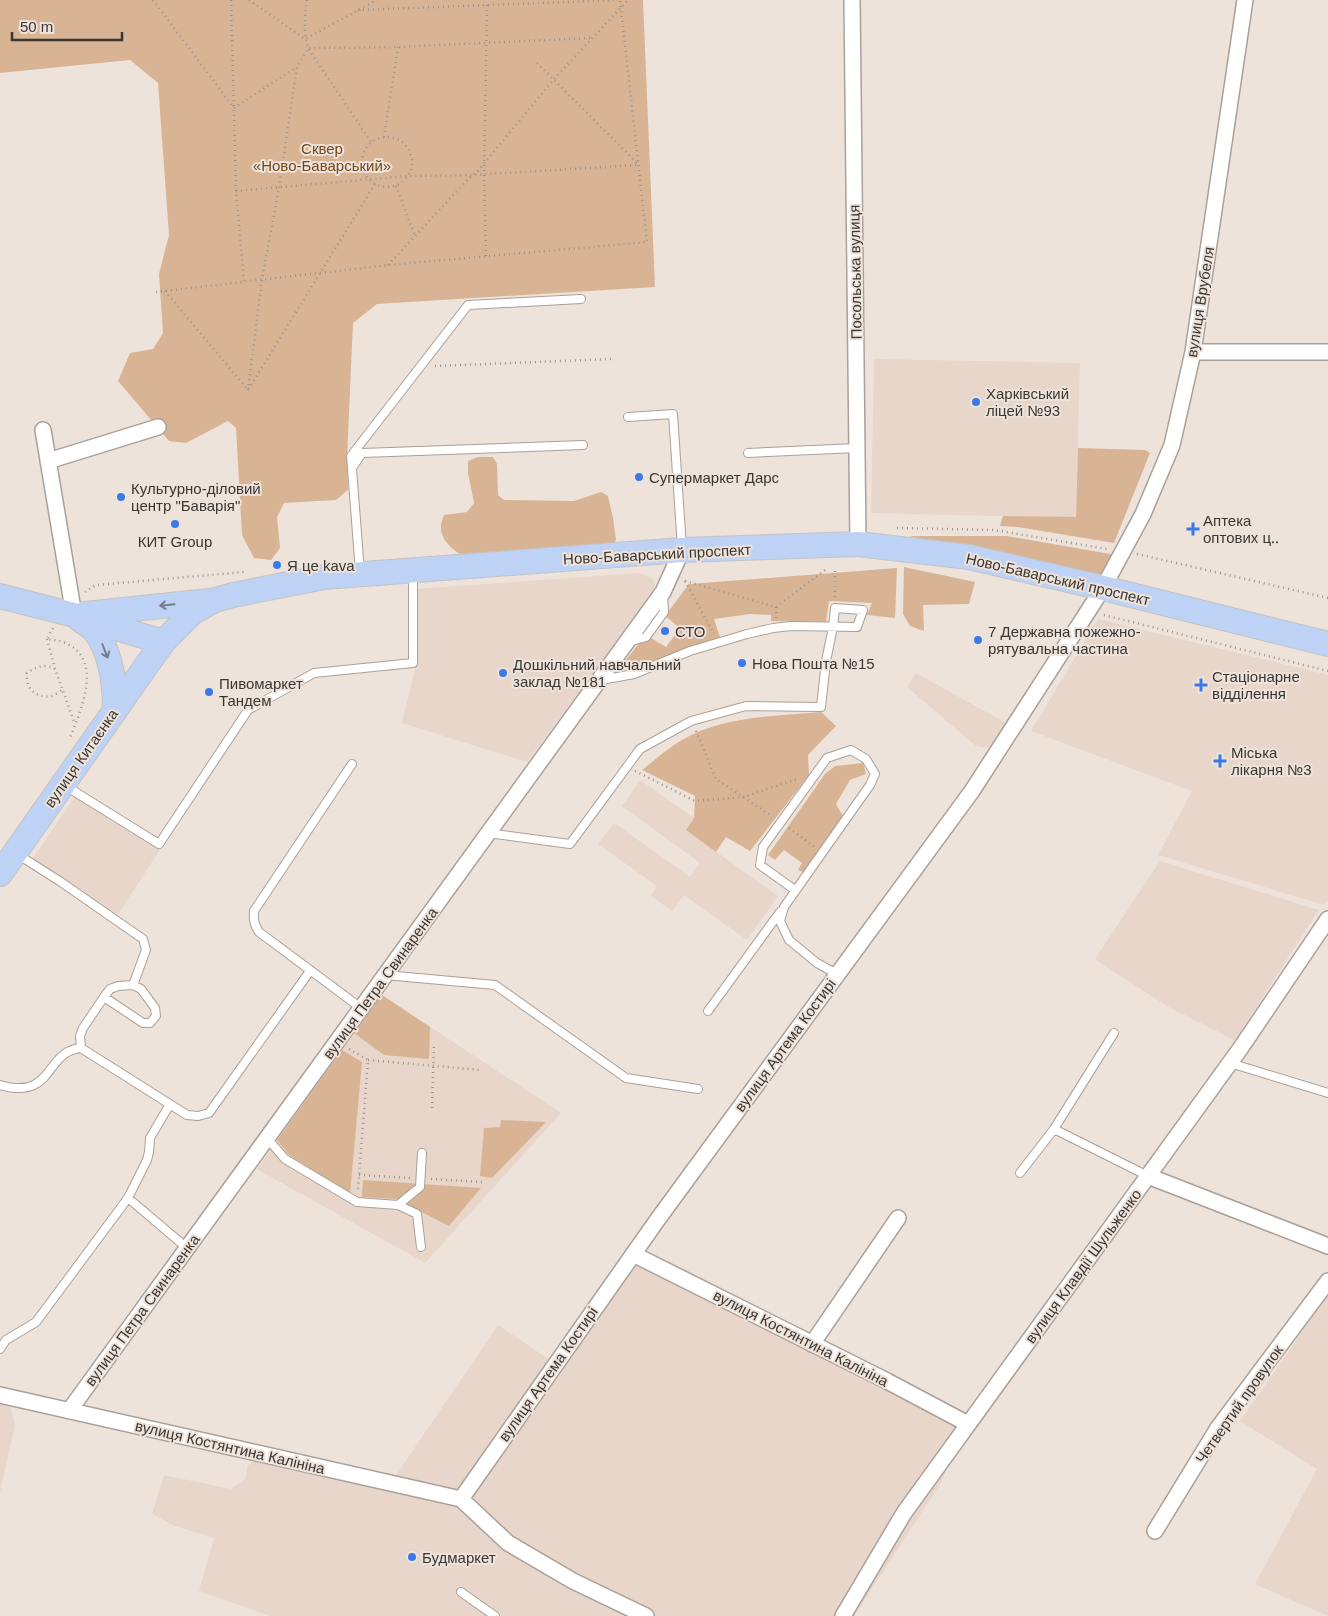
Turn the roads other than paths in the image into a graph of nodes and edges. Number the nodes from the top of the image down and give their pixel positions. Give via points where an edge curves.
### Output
1 (852, 0) edge
2 (1245, 0) edge
3 (581, 299) dead end
4 (1193, 352) junction
5 (1328, 352) edge
6 (628, 417) dead end
7 (158, 427) dead end
8 (43, 430) dead end
9 (584, 445) dead end
10 (857, 448) junction
11 (748, 452) dead end
12 (48, 461) junction
13 (352, 468) junction
14 (858, 544) junction
15 (682, 550) junction
16 (413, 570) junction
17 (360, 574) junction
18 (1103, 588) junction
19 (0, 596) edge
20 (216, 600) junction
21 (67, 613) junction
22 (833, 627) junction
23 (163, 642) junction
24 (1328, 644) edge
25 (599, 680) junction
26 (115, 710) junction
27 (352, 764) dead end
28 (63, 784) junction
29 (488, 833) junction
30 (15, 853) junction
31 (0, 874) edge
32 (796, 890) junction
33 (784, 906) junction
34 (1328, 919) edge
35 (310, 971) junction
36 (837, 974) junction
37 (385, 976) junction
38 (133, 985) junction
39 (104, 997) junction
40 (362, 1008) junction
41 (708, 1011) dead end
42 (1114, 1033) dead end
43 (80, 1048) junction
44 (1230, 1063) junction
45 (0, 1085) edge
46 (698, 1089) dead end
47 (1328, 1093) edge
48 (170, 1104) junction
49 (1054, 1129) junction
50 (267, 1138) junction
51 (422, 1153) dead end
52 (1020, 1173) dead end
53 (1148, 1176) junction
54 (128, 1198) junction
55 (398, 1205) junction
56 (898, 1218) dead end
57 (1328, 1246) edge
58 (420, 1247) dead end
59 (187, 1248) junction
60 (633, 1254) junction
61 (1328, 1281) edge
62 (812, 1344) junction
63 (0, 1349) edge
64 (0, 1395) edge
65 (69, 1410) junction
66 (968, 1424) junction
67 (461, 1499) junction
68 (1155, 1531) dead end
69 (461, 1592) dead end
70 (609, 1598) junction
71 (496, 1616) edge
72 (627, 1616) edge
73 (646, 1616) edge
74 (843, 1616) edge

1 - 10 street, Посольська вулиця
2 - 4 street, вулиця Врубеля
3 - 13 lane via 468,306 351,456
4 - 5 street
4 - 18 street, вулиця Врубеля via 1172,445 1143,514
6 - 15 lane via 673,414
7 - 12 street
8 - 12 street
9 - 13 lane via 362,454
10 - 11 lane
10 - 14 street, Посольська вулиця
12 - 21 street
13 - 17 lane
14 - 15 main road, Ново-Баварський проспект
14 - 18 main road, Ново-Баварський проспект via 968,557
15 - 16 main road, Ново-Баварський проспект
15 - 25 street, вулиця Петра Свинаренка via 663,592
16 - 17 main road, Ново-Баварський проспект
16 - 28 lane via 413,663 314,673 248,710 160,844
17 - 20 main road, Ново-Баварський проспект via 324,577
18 - 24 main road, Ново-Баварський проспект
18 - 36 street, вулиця Артема Костирі via 972,791
19 - 21 main road
20 -> 21 main road
20 - 23 main road, Ново-Баварський проспект via 193,612
21 - 23 main road
21 -> 26 main road via 93,629 100,639 115,688
22 - 22 lane via 856,627 864,610 835,608
22 - 25 lane via 791,626 747,634 690,651 634,674
22 - 29 lane via 821,707 746,706 691,721 640,749 570,844
23 - 26 main road, вулиця Китаєнка
25 - 29 street, вулиця Петра Свинаренка
26 - 28 main road, вулиця Китаєнка
27 - 35 lane via 254,910 255,926 259,932
28 - 30 main road, вулиця Китаєнка
29 - 37 street, вулиця Петра Свинаренка
30 - 31 main road, вулиця Китаєнка
30 - 38 lane via 143,939 146,950
32 - 32 lane via 760,865 763,847 827,758 851,750 866,759 875,774
32 - 33 lane
33 - 36 lane via 780,921 789,940 817,963
33 - 41 lane
34 - 44 street, вулиця Клавдії Шульженко
35 - 40 lane
35 - 48 lane via 209,1113 187,1115
36 - 60 street, вулиця Артема Костирі
37 - 40 street, вулиця Петра Свинаренка
37 - 46 lane via 496,985 626,1078
38 - 39 lane via 110,989
38 - 39 lane via 141,989 155,1008 156,1016 150,1023 143,1023
39 - 43 lane via 83,1028
40 - 50 street, вулиця Петра Свинаренка
42 - 49 lane
43 - 45 lane via 63,1054 34,1086 25,1089
43 - 48 lane
44 - 47 lane
44 - 53 street, вулиця Клавдії Шульженко
48 - 54 lane via 150,1138 147,1160
49 - 52 lane
49 - 53 lane
50 - 55 lane via 285,1159 357,1202
50 - 59 street, вулиця Петра Свинаренка
51 - 55 lane via 420,1188
53 - 57 street
53 - 66 street, вулиця Клавдії Шульженко
54 - 59 lane
54 - 63 lane via 36,1322 6,1340
55 - 58 lane via 417,1214
56 - 62 street
59 - 65 street, вулиця Петра Свинаренка
60 - 62 street, вулиця Костянтина Калініна
60 - 67 street, вулиця Артема Костирі
61 - 68 street, Четвертий провулок via 1218,1428
62 - 66 street, вулиця Костянтина Калініна
64 - 65 street, вулиця Костянтина Калініна
65 - 67 street, вулиця Костянтина Калініна
66 - 74 street, вулиця Клавдії Шульженко via 904,1513
67 - 70 street via 508,1543
69 - 71 lane
70 - 72 lane
70 - 73 street

